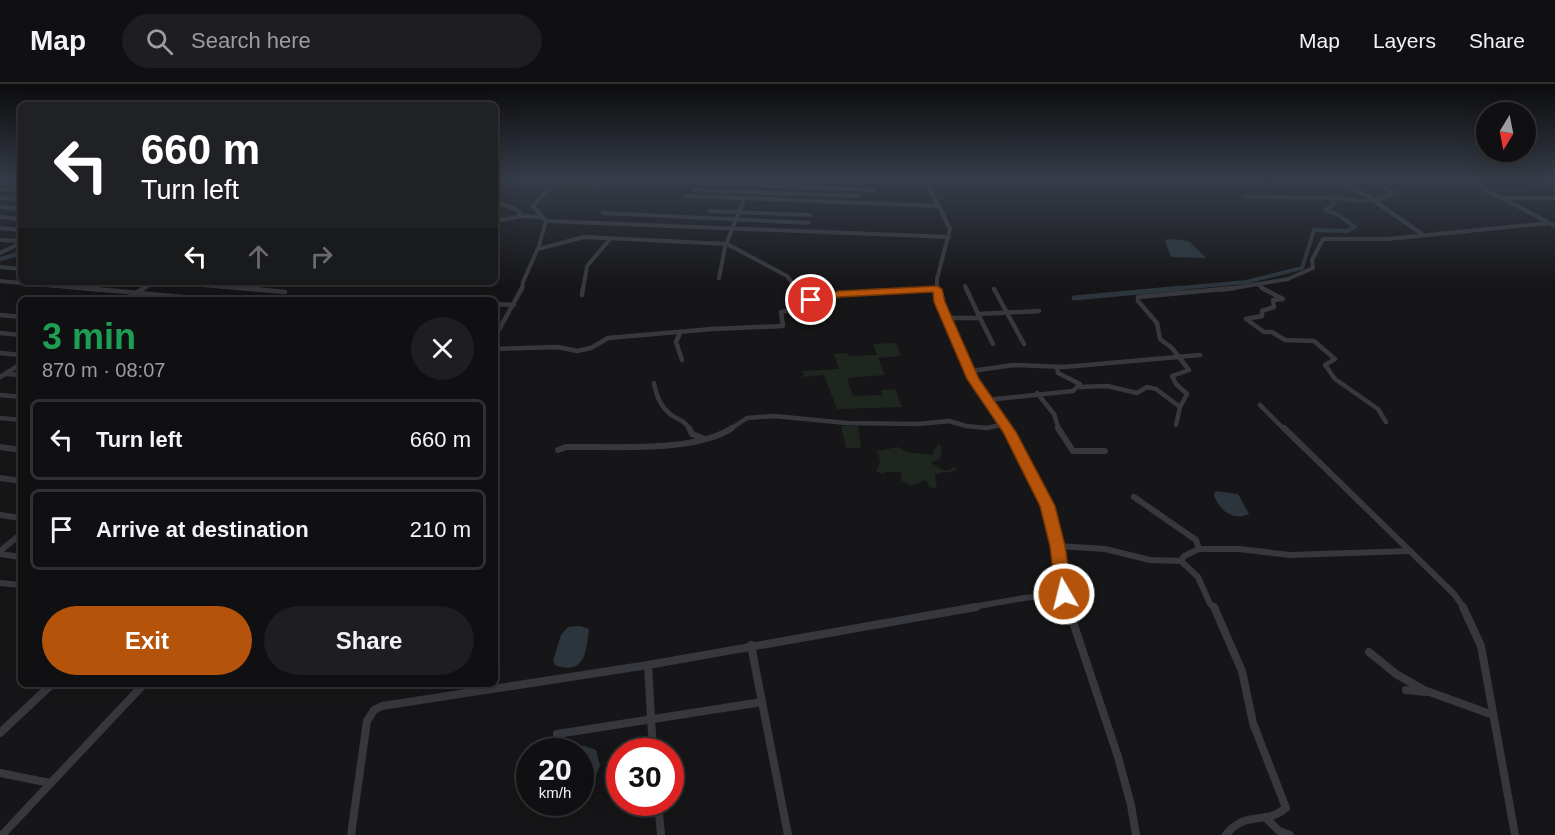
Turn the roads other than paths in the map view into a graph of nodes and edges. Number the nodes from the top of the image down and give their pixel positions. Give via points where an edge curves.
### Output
1 (538, 214) edge
2 (623, 214) edge
3 (736, 214) edge
4 (787, 214) edge
5 (943, 214) edge
6 (1393, 214) edge
7 (1531, 214) edge
8 (810, 215) dead end
9 (522, 216) joint
10 (0, 217) edge
11 (541, 218) junction
12 (18, 219) edge
13 (735, 220) junction
14 (498, 221) edge
15 (546, 221) junction
16 (808, 223) dead end
17 (1549, 223) junction
18 (1555, 226) edge
19 (0, 228) edge
20 (733, 228) junction
21 (18, 230) edge
22 (1422, 234) junction
23 (948, 237) junction
24 (611, 238) junction
25 (0, 240) edge
26 (18, 242) edge
27 (18, 244) edge
28 (727, 244) junction
29 (538, 249) junction
30 (0, 253) edge
31 (0, 267) edge
32 (18, 269) edge
33 (719, 278) dead end
34 (0, 281) edge
35 (18, 283) edge
36 (1258, 284) junction
37 (45, 285) edge
38 (149, 285) edge
39 (203, 285) edge
40 (965, 286) dead end
41 (937, 289) junction
42 (994, 289) dead end
43 (285, 292) dead end
44 (136, 293) junction
45 (582, 295) dead end
46 (130, 297) edge
47 (182, 297) edge
48 (811, 300) junction
49 (498, 304) edge
50 (514, 305) junction
51 (1039, 311) dead end
52 (1007, 312) junction
53 (0, 315) edge
54 (979, 316) junction
55 (18, 317) edge
56 (947, 318) junction
57 (498, 332) edge
58 (0, 333) edge
59 (681, 333) junction
60 (18, 335) edge
61 (993, 344) dead end
62 (1024, 344) dead end
63 (498, 349) edge
64 (0, 353) edge
65 (18, 355) edge
66 (1200, 356) dead end
67 (1180, 358) junction
68 (682, 360) dead end
69 (18, 366) edge
70 (1057, 367) junction
71 (971, 371) junction
72 (2, 374) edge
73 (18, 375) edge
74 (654, 383) dead end
75 (1079, 387) junction
76 (1037, 393) junction
77 (0, 394) edge
78 (18, 397) edge
79 (986, 400) junction
80 (1260, 405) dead end
81 (1180, 407) junction
82 (0, 418) edge
83 (18, 420) edge
84 (1386, 422) dead end
85 (1004, 424) junction
86 (1176, 425) dead end
87 (706, 440) junction
88 (0, 447) edge
89 (18, 450) edge
90 (558, 450) dead end
91 (1105, 451) dead end
92 (0, 478) edge
93 (18, 481) edge
94 (1134, 497) dead end
95 (0, 514) edge
96 (18, 517) edge
97 (18, 537) edge
98 (1058, 546) junction
99 (1199, 549) junction
100 (1411, 551) junction
101 (0, 553) edge
102 (18, 556) edge
103 (1181, 561) junction
104 (0, 583) edge
105 (18, 585) edge
106 (1064, 594) junction
107 (751, 645) junction
108 (1368, 652) dead end
109 (648, 665) junction
110 (49, 687) edge
111 (141, 687) edge
112 (1406, 690) dead end
113 (1433, 693) junction
114 (762, 702) junction
115 (1493, 715) junction
116 (651, 721) junction
117 (0, 733) edge
118 (557, 734) dead end
119 (652, 738) edge
120 (0, 773) edge
121 (50, 783) junction
122 (659, 816) edge
123 (1265, 817) junction
124 (2, 835) edge
125 (351, 835) edge
126 (661, 835) edge
127 (788, 835) edge
128 (1136, 835) edge
129 (1226, 835) edge
130 (1290, 835) edge
131 (1515, 835) edge

1 - 11 street
2 - 13 street
3 - 13 street
4 - 8 street
5 - 23 street via 950,229
6 - 22 street
7 - 17 street
9 - 11 street
9 - 14 street
10 - 12 street
11 - 15 street
13 - 16 street
13 - 20 street
15 - 20 street
15 - 29 street
17 - 18 street
17 - 22 street
19 - 21 street
20 - 23 street
20 - 28 street
22 - 36 street via 1388,239 1323,239 1311,271
23 - 41 street
24 - 28 street
24 - 29 street via 572,239
24 - 45 street via 587,266
25 - 26 street
27 - 30 street
28 - 33 street
28 - 48 street via 787,276 791,289
29 - 50 street
31 - 32 street
34 - 35 street
36 - 67 street via 1137,298 1157,325 1160,339
36 - 84 street via 1283,299 1273,300 1274,307 1262,312 1262,316 1246,320 1285,340 1309,340 1320,345 1335,359 1325,365 1327,371 1348,391 1377,408
37 - 44 street
38 - 44 street
39 - 43 street
40 - 54 street
41 - 48 street via 839,294
41 - 56 street
42 - 52 street
44 - 46 street
44 - 47 street
48 - 59 street via 801,308 781,312 783,326
49 - 50 street
50 - 57 street
51 - 52 street
52 - 54 street
52 - 62 street
53 - 55 street
54 - 56 street
54 - 61 street
56 - 71 street
58 - 60 street
59 - 63 street via 603,339 586,350 573,352 558,347
59 - 68 street via 675,342
64 - 65 street
66 - 67 street
67 - 70 street
67 - 81 street via 1189,369 1172,376 1187,394
69 - 72 street
70 - 71 street via 1014,365
70 - 75 street via 1058,373 1080,384
71 - 79 street
72 - 73 street
74 - 87 street via 656,397 670,414 685,421 692,434
75 - 76 street via 1073,391
75 - 81 street via 1107,386 1137,393 1147,387 1156,388
76 - 79 street
76 - 91 street via 1054,414 1073,451
77 - 78 street
79 - 85 street
80 - 100 street
81 - 86 street
82 - 83 street
85 - 87 street via 987,428 949,421 847,423 774,416 747,418
85 - 98 street via 1048,506
87 - 90 street
88 - 89 street
92 - 93 street
94 - 99 street via 1196,540
95 - 96 street
97 - 101 street
98 - 103 street
98 - 106 street
99 - 100 street via 1290,555
99 - 103 street
100 - 115 street via 1463,606 1481,646
101 - 102 street
103 - 123 street via 1198,577 1210,604 1216,608 1242,671 1253,723 1286,808
104 - 105 street
106 - 107 street
106 - 128 street via 1118,757
107 - 109 street
107 - 114 street
108 - 113 street via 1396,674
109 - 116 street
109 - 125 street via 374,710 367,721
110 - 117 street
111 - 121 street
112 - 113 street
113 - 115 street
114 - 116 street
114 - 127 street
115 - 131 street
116 - 118 street
116 - 119 street
120 - 121 street
121 - 124 street
122 - 126 street
123 - 129 street via 1238,822
123 - 130 street via 1279,831

